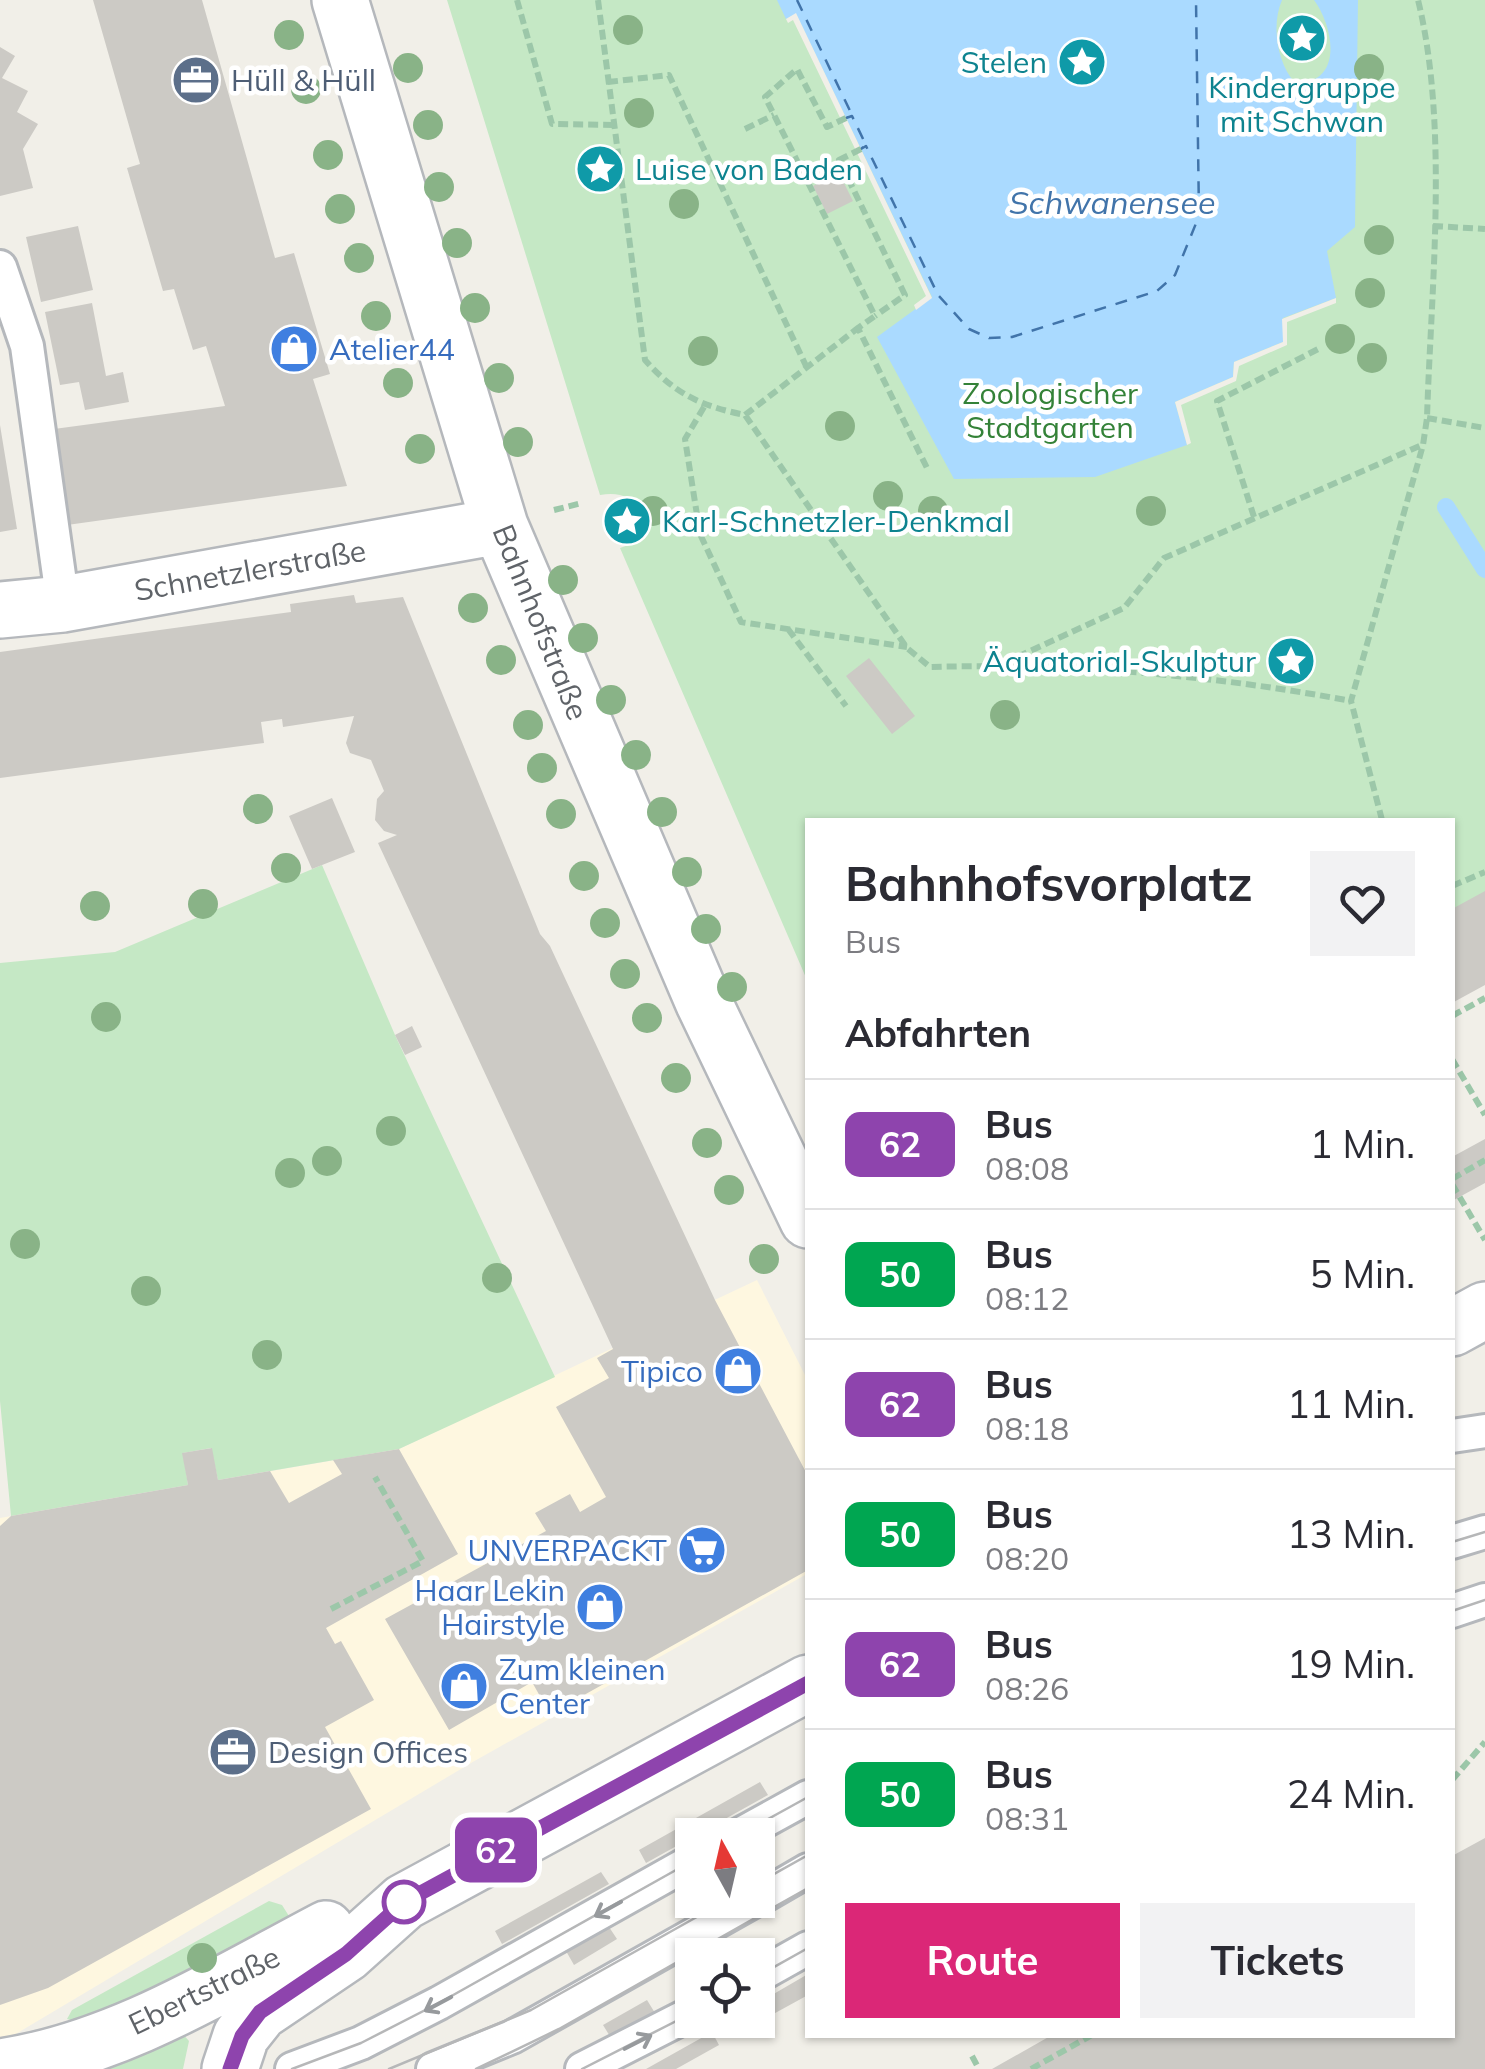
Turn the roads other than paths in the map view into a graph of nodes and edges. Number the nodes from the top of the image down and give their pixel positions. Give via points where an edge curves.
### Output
1 (340, 0) edge
2 (0, 267) edge
3 (500, 526) junction
4 (63, 604) junction
5 (0, 610) edge
6 (805, 1214) edge
7 (1485, 1310) edge
8 (1455, 1326) edge
9 (1485, 1430) edge
10 (1455, 1435) edge
11 (1485, 1532) edge
12 (1455, 1541) edge
13 (1485, 1600) edge
14 (1455, 1609) edge
15 (805, 1685) edge
16 (805, 1798) edge
17 (769, 1818) edge
18 (675, 1871) edge
19 (805, 1872) edge
20 (775, 1888) edge
21 (404, 1902) junction
22 (722, 1918) edge
23 (805, 1950) edge
24 (775, 1966) edge
25 (675, 2022) edge
26 (0, 2067) edge
27 (230, 2069) edge
28 (292, 2069) edge
29 (433, 2069) edge
30 (582, 2069) edge

1 - 3 street, Bahnhofstraße
2 - 4 lane via 27,346
3 - 4 street, Schnetzlerstraße
3 - 6 street, Bahnhofstraße via 704,1001
4 - 5 street, Schnetzlerstraße
7 - 8 street
9 - 10 lane
11 - 12 lane
13 - 14 lane
15 - 21 street
16 - 17 lane
18 -> 28 lane via 427,2010
19 - 20 lane
21 - 26 street, Ebertstraße via 329,1927 153,2019 65,2052
21 - 27 street via 346,1954 260,2012
22 - 29 lane via 512,2037
23 - 24 lane
30 -> 25 lane

